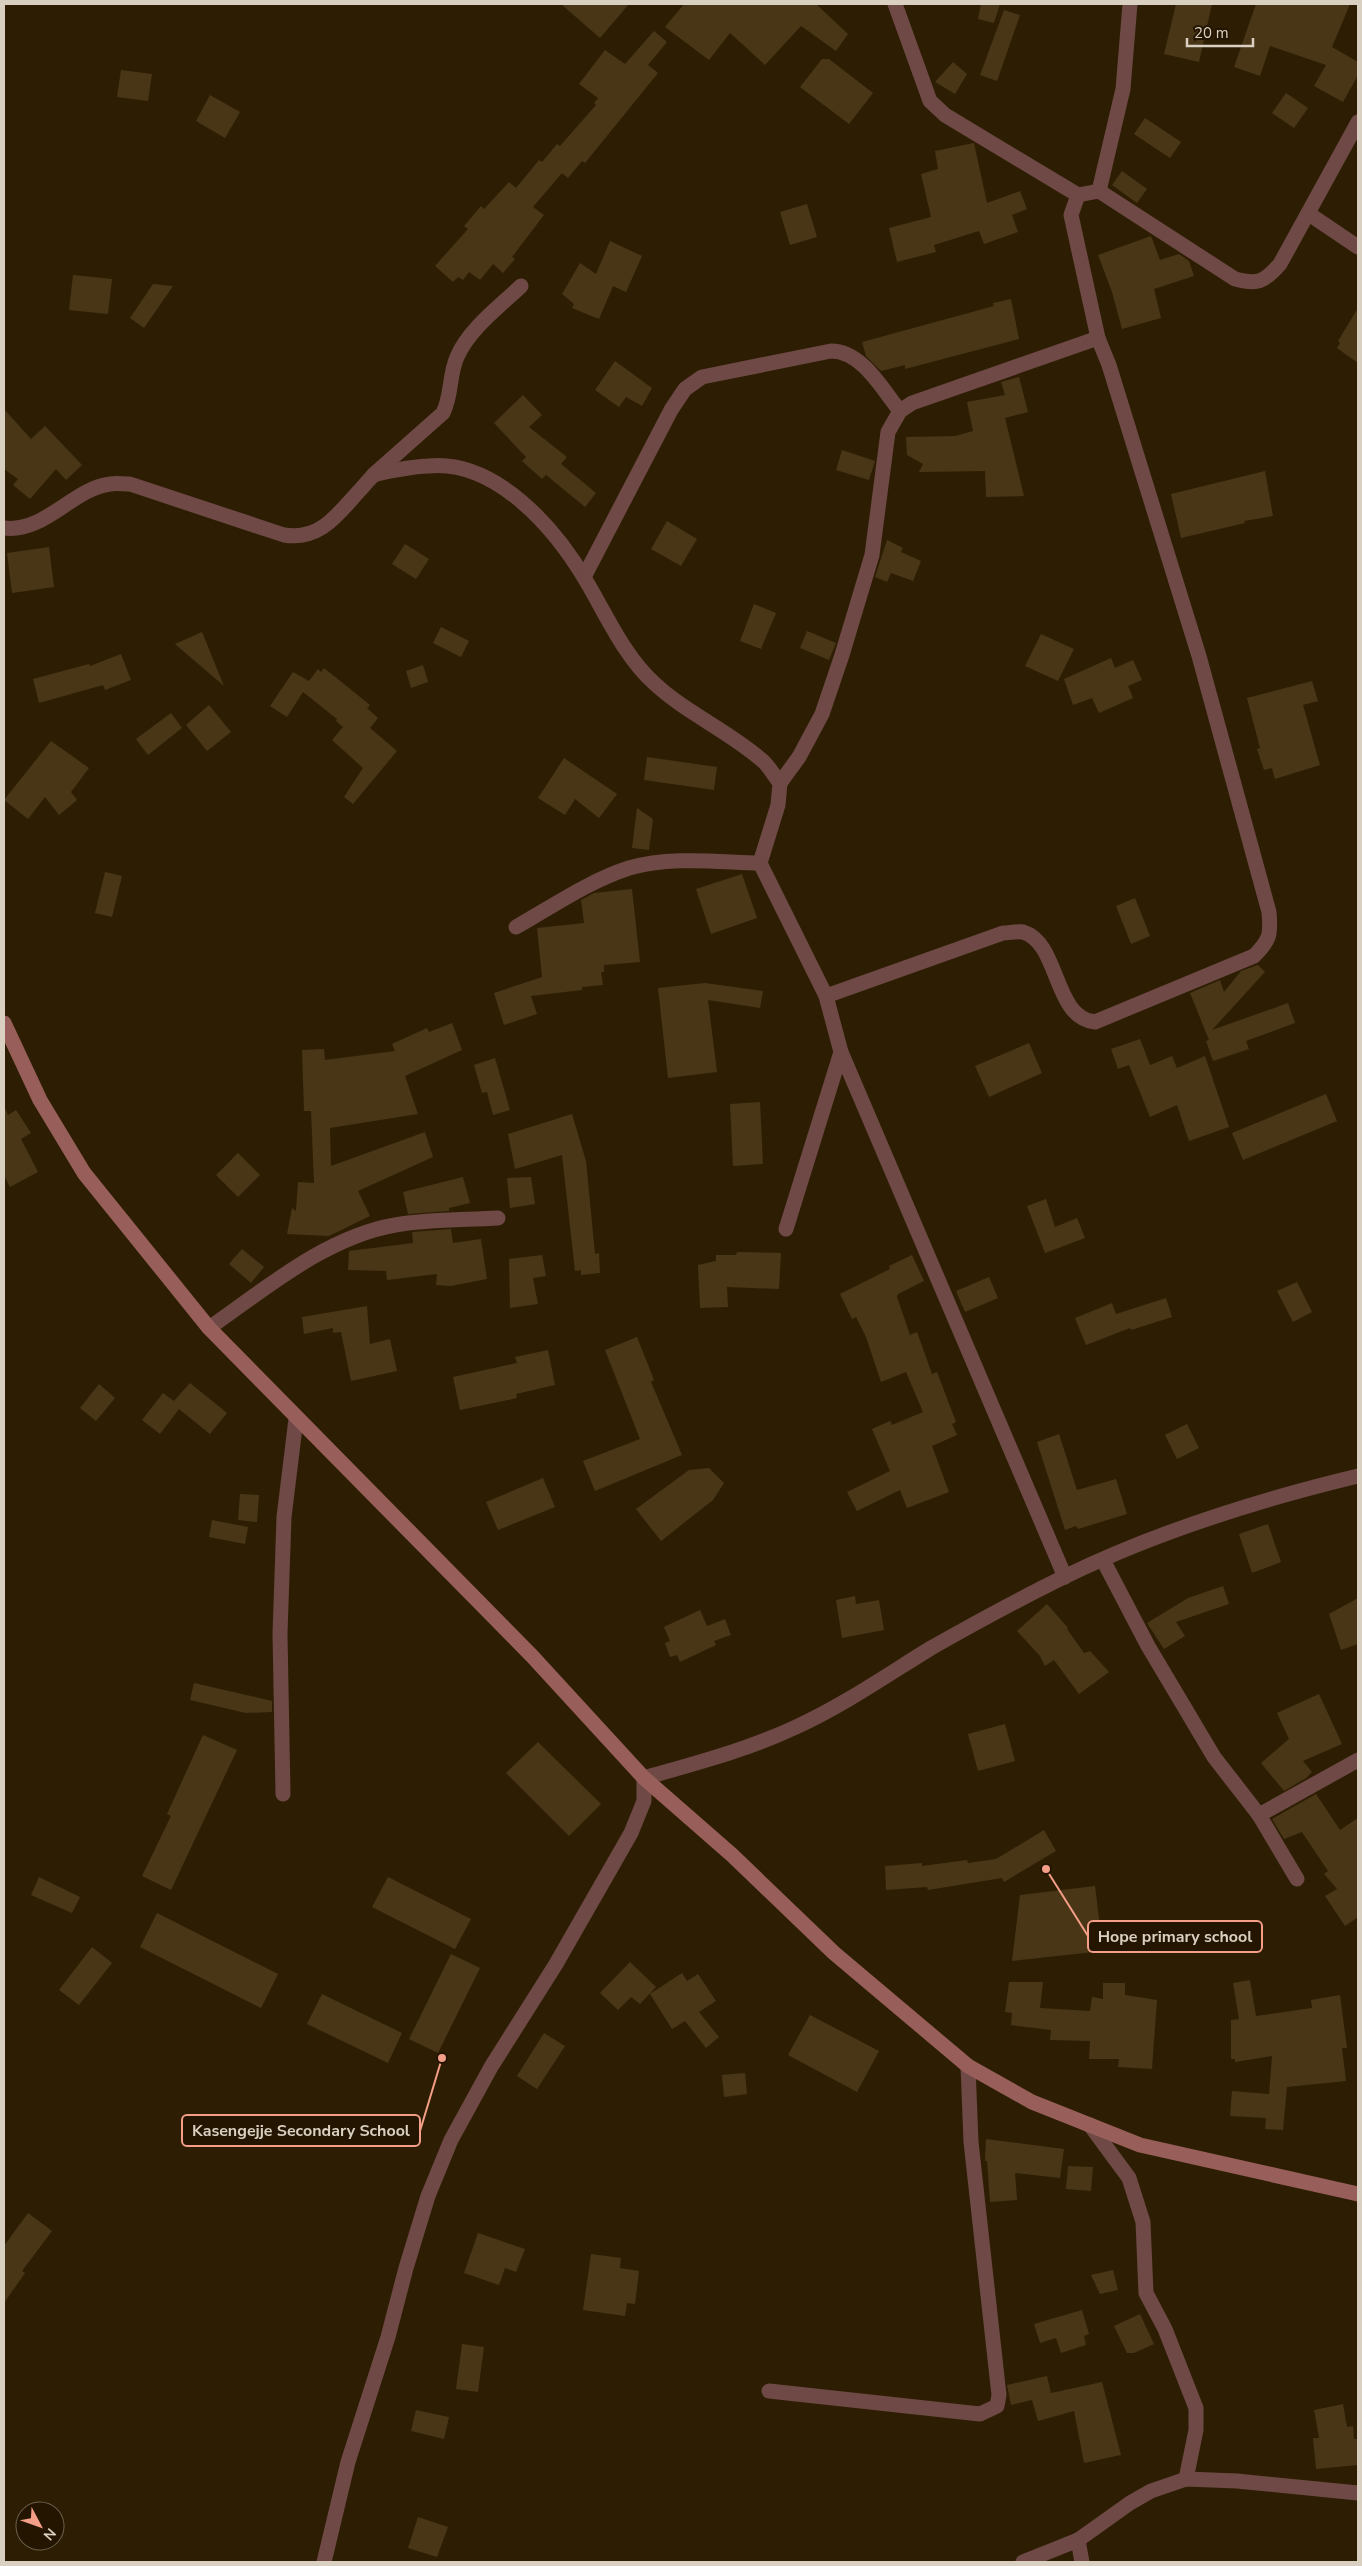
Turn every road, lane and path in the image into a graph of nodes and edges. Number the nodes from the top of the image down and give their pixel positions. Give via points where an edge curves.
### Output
1 (895, 4) edge
2 (1130, 4) edge
3 (1358, 122) edge
4 (1099, 190) junction
5 (1078, 196) junction
6 (1309, 214) junction
7 (1358, 247) edge
8 (520, 286) dead end
9 (1098, 338) junction
10 (900, 411) junction
11 (374, 475) junction
12 (4, 528) edge
13 (584, 576) junction
14 (780, 783) junction
15 (760, 863) junction
16 (516, 927) dead end
17 (826, 996) junction
18 (4, 1023) edge
19 (7, 1041) edge
20 (841, 1052) junction
21 (498, 1218) dead end
22 (786, 1229) dead end
23 (208, 1328) junction
24 (296, 1418) junction
25 (1358, 1476) edge
26 (1103, 1560) junction
27 (1065, 1577) junction
28 (1358, 1760) edge
29 (644, 1778) junction
30 (282, 1794) dead end
31 (1259, 1814) junction
32 (1297, 1879) dead end
33 (968, 2066) junction
34 (1090, 2125) junction
35 (1358, 2194) edge
36 (769, 2391) dead end
37 (1186, 2479) junction
38 (1358, 2494) edge
39 (1078, 2540) junction
40 (324, 2562) edge
41 (1023, 2562) edge
42 (1082, 2562) edge

1 - 5 street via 930,102 945,115
2 - 4 street via 1124,89
3 - 6 street
4 - 5 street
4 - 6 street via 1218,270 1252,283 1268,278 1280,264
5 - 9 street via 1072,215
6 - 7 street
8 - 11 street via 483,322 457,357 450,400 443,413
9 - 10 street via 912,403
9 - 17 street via 1199,656 1268,912 1270,929 1267,943 1254,956 1095,1022 1086,1022 1074,1013 1042,949 1031,936 1022,932 1003,933
10 - 13 street via 860,363 841,351 702,377 685,389 671,410
10 - 14 street via 888,432 872,555 842,655 822,714
11 - 12 street via 328,523 310,535 298,538 130,484 110,484 92,490 42,520 24,527
11 - 13 street via 429,465 460,467 491,480 514,494 542,522
13 - 14 street via 636,664 652,682 765,763
14 - 15 street via 778,805
15 - 16 street via 672,861 630,868 588,885
15 - 17 street
17 - 20 street
18 - 19 street
19 - 23 street via 84,1173
20 - 22 street
20 - 27 street
21 - 23 street via 395,1225 347,1240 302,1264
23 - 24 street
24 - 29 street via 532,1656
24 - 30 street via 284,1517 280,1634
25 - 26 street via 1282,1494 1197,1522
26 - 27 street
26 - 31 street via 1148,1646 1214,1757
27 - 29 street via 933,1647 847,1701 797,1727 746,1748
28 - 31 street
29 - 33 street via 732,1855 834,1953
29 - 40 street via 644,1801 631,1833 556,1964 491,2067 452,2140 428,2196 348,2462
31 - 32 street
33 - 34 street via 1032,2102
33 - 36 street via 971,2142 999,2395 997,2406 980,2414
34 - 35 street via 1140,2145
34 - 37 street via 1128,2178 1143,2222 1146,2293 1165,2329 1196,2408 1196,2430
37 - 38 street
37 - 39 street via 1130,2503
39 - 41 street
39 - 42 street

